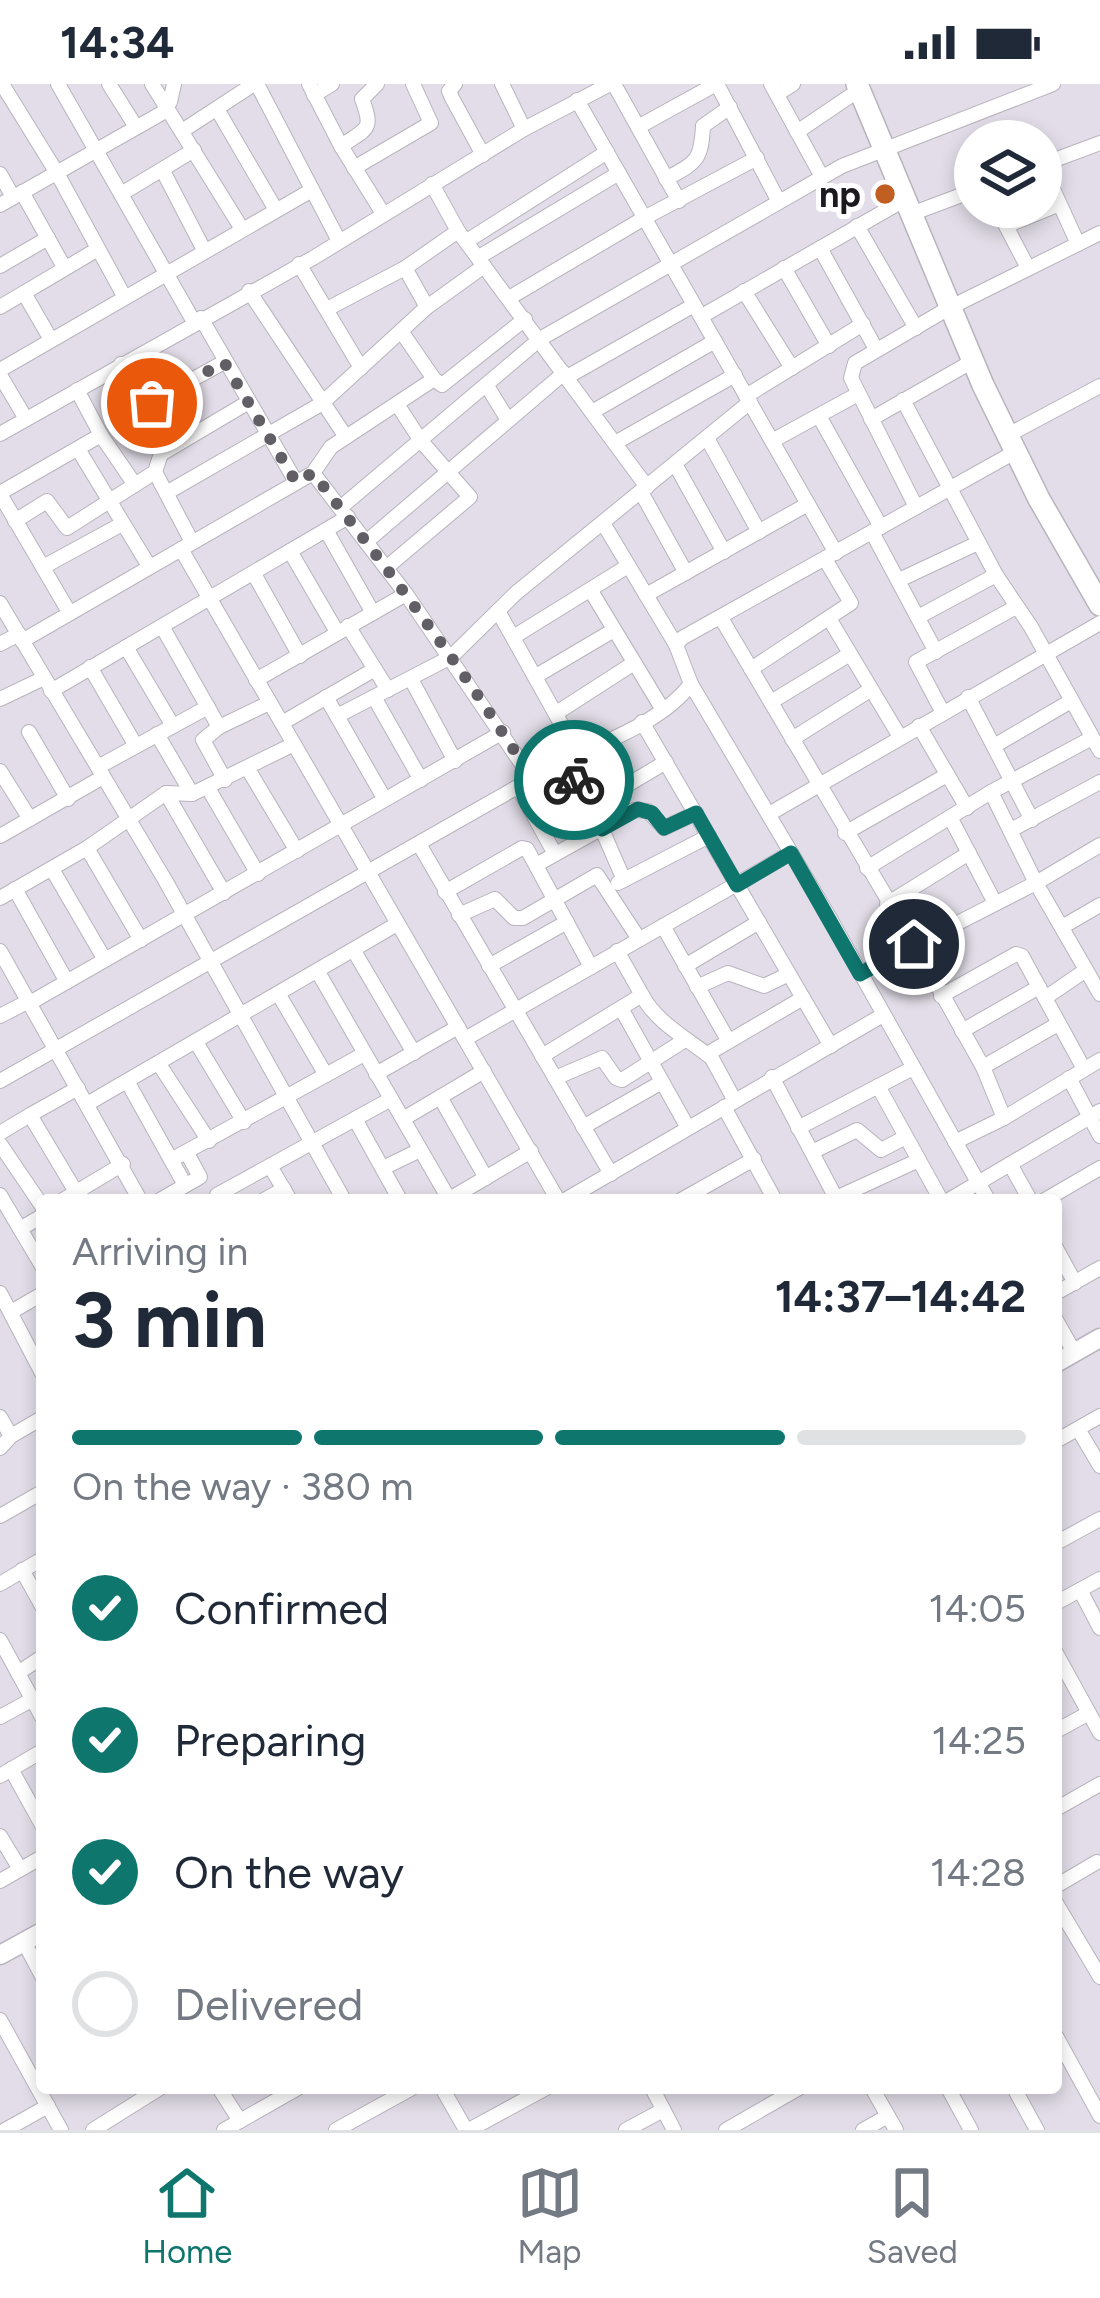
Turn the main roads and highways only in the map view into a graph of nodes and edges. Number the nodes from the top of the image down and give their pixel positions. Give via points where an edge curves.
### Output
1 (858, 87) edge
2 (1094, 577) edge
3 (1100, 605) edge
4 (1098, 1344) edge
5 (1065, 1358) edge
6 (36, 1935) edge
7 (0, 1955) edge

1 - 2 highway via 1012,443
2 - 3 highway
4 - 5 main road
6 - 7 main road

